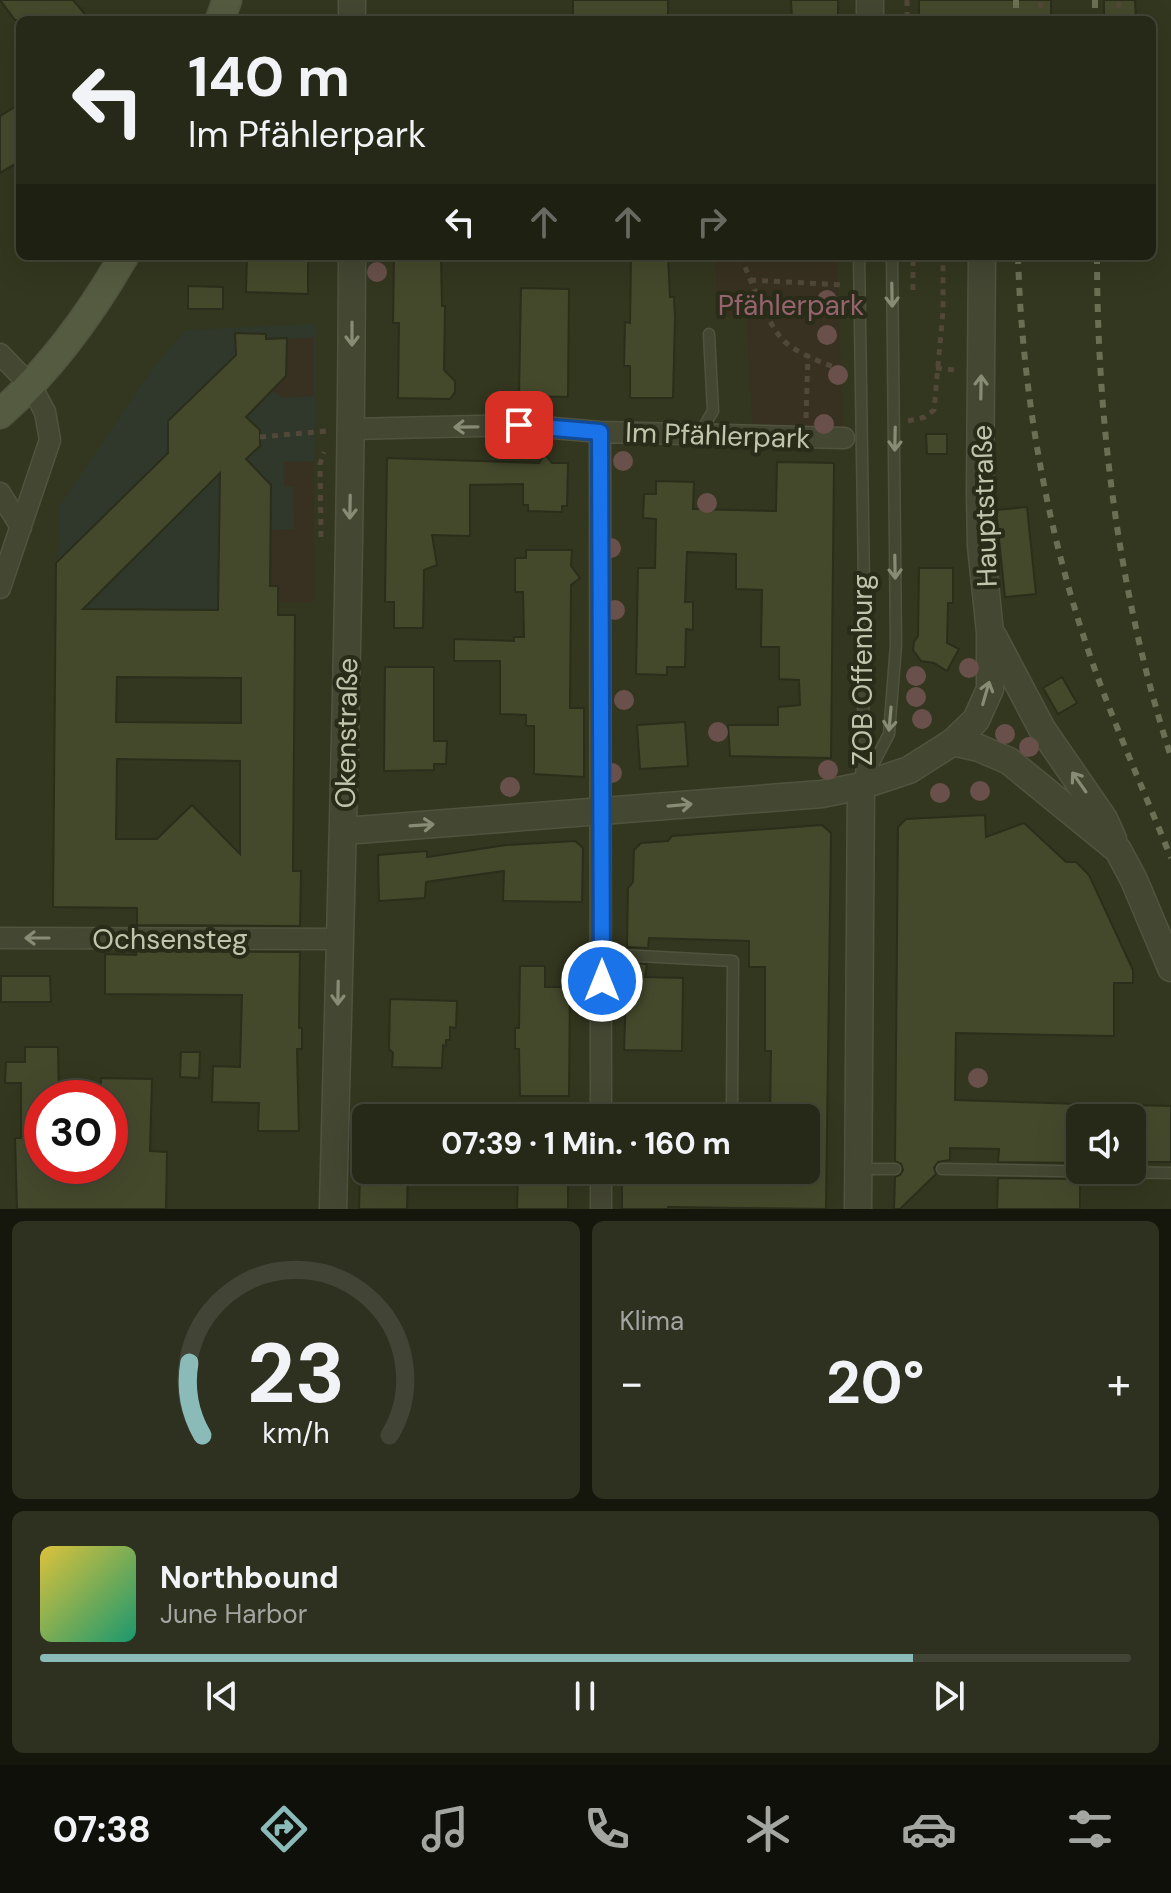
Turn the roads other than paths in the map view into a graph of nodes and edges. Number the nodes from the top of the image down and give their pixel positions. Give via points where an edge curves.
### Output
1 (122, 260) edge
2 (352, 260) edge
3 (859, 260) edge
4 (892, 260) edge
5 (982, 260) edge
6 (709, 334) dead end
7 (0, 354) edge
8 (31, 386) junction
9 (0, 414) edge
10 (352, 429) junction
11 (600, 432) junction
12 (700, 433) junction
13 (844, 438) dead end
14 (0, 493) edge
15 (21, 527) junction
16 (0, 588) edge
17 (990, 632) junction
18 (953, 742) junction
19 (861, 786) junction
20 (603, 812) junction
21 (344, 831) junction
22 (1118, 850) junction
23 (0, 938) edge
24 (339, 939) junction
25 (602, 954) junction
26 (1171, 968) edge
27 (601, 1104) edge
28 (732, 1104) edge
29 (858, 1169) junction
30 (895, 1169) dead end
31 (942, 1169) dead end
32 (1171, 1173) edge
33 (601, 1184) edge
34 (333, 1209) edge
35 (601, 1209) edge
36 (858, 1209) edge

1 - 8 main road via 93,309
2 -> 10 street, Okenstraße
3 - 19 lane, ZOB Offenburg via 865,651
4 -> 19 lane, ZOB Offenburg via 896,645 889,734
17 -> 5 street, Hauptstraße via 981,546
6 - 12 lane via 713,411
7 - 8 street
8 - 9 main road
8 - 15 street via 45,412 50,440
11 -> 10 street, Im Pfählerpark via 519,425
10 -> 21 street, Okenstraße
11 - 12 street, Im Pfählerpark
11 - 20 street
12 - 13 street, Im Pfählerpark
14 - 15 street
15 - 16 street
18 -> 17 street, Hauptstraße via 976,720 990,689
22 -> 17 street via 1104,819 1042,729
18 - 19 street, Hauptstraße via 909,770
18 - 22 street via 1009,761
20 -> 19 street, Hauptstraße via 822,794
19 - 29 street
21 -> 20 street, Hauptstraße
20 - 25 street
21 - 24 street, Okenstraße
22 - 26 street
24 -> 23 street, Ochsensteg
24 -> 34 street, Okenstraße
25 - 27 street
25 - 28 lane via 733,961
29 - 30 lane
29 - 36 street
31 - 32 lane
33 - 35 street

